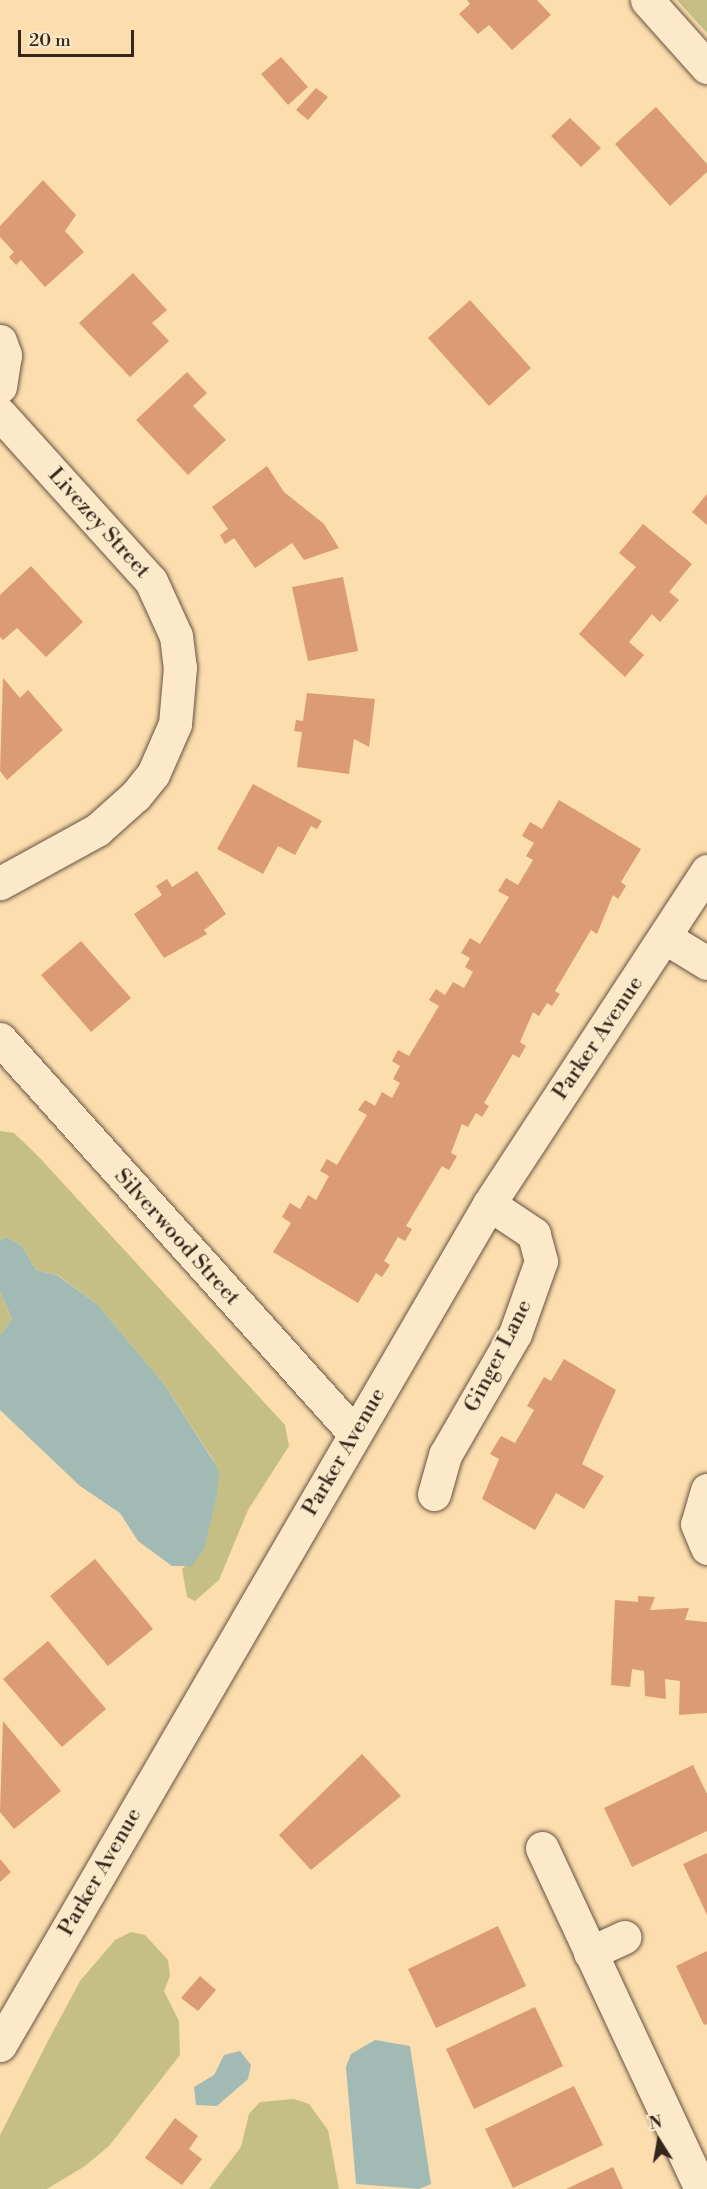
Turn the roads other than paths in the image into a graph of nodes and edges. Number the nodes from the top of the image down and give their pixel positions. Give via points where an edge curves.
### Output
1 (647, 0) edge
2 (707, 67) edge
3 (0, 341) edge
4 (0, 387) edge
5 (0, 414) edge
6 (707, 871) edge
7 (0, 883) edge
8 (666, 938) junction
9 (707, 963) edge
10 (0, 1039) edge
11 (489, 1204) junction
12 (355, 1434) junction
13 (707, 1490) edge
14 (434, 1494) dead end
15 (707, 1548) edge
16 (542, 1848) dead end
17 (624, 1937) dead end
18 (590, 1953) junction
19 (0, 2045) edge
20 (701, 2189) edge

1 - 2 street
3 - 4 street via 5,355
5 - 7 street, Livezey Street via 151,581 173,627 180,667 176,724 153,774 135,796 97,830
6 - 8 street, Parker Avenue
8 - 9 street
8 - 11 street, Parker Avenue
10 - 12 street, Silverwood Street
11 - 12 street, Parker Avenue
11 - 14 street, Ginger Lane via 534,1234 541,1261 515,1334 445,1455
12 - 19 street, Parker Avenue
13 - 15 street via 697,1524
16 - 18 street
17 - 18 street
18 - 20 street

